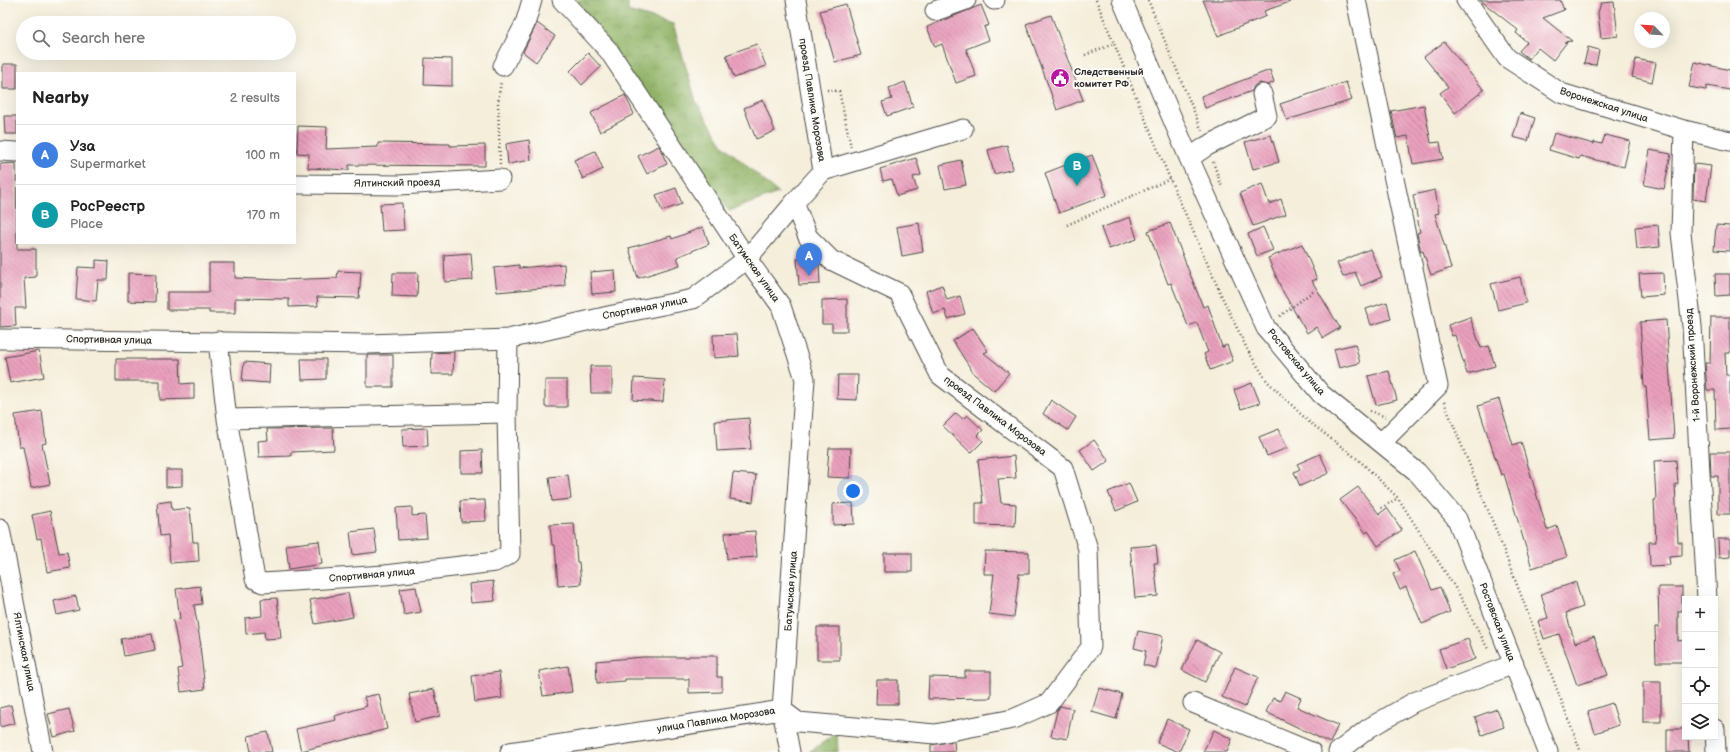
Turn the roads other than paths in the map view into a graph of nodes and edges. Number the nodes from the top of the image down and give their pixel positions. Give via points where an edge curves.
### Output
1 (532, 0) edge
2 (562, 0) edge
3 (796, 0) edge
4 (966, 0) edge
5 (1122, 0) edge
6 (1356, 0) edge
7 (1466, 0) edge
8 (935, 11) dead end
9 (503, 66) road end
10 (1262, 94) dead end
11 (963, 129) dead end
12 (1684, 130) junction
13 (1730, 141) edge
14 (0, 151) edge
15 (16, 152) edge
16 (1190, 158) junction
17 (823, 170) junction
18 (500, 180) road end
19 (296, 184) edge
20 (794, 203) junction
21 (747, 259) junction
22 (0, 339) edge
23 (508, 339) junction
24 (218, 341) junction
25 (507, 414) junction
26 (226, 419) junction
27 (1382, 442) junction
28 (0, 529) edge
29 (1707, 596) edge
30 (1514, 664) junction
31 (1193, 703) dead end
32 (782, 710) junction
33 (1014, 719) joint
34 (1715, 740) edge
35 (43, 752) edge
36 (510, 752) edge
37 (790, 752) edge
38 (1311, 752) edge
39 (1338, 752) edge
40 (1548, 752) edge
41 (1716, 752) edge

1 - 9 street via 525,24
2 - 21 street, Батумская улица via 609,51
3 - 17 street, проезд Павлика Морозова
4 - 8 street
5 - 16 street, Ростовская улица
6 - 27 street via 1438,386
7 - 12 street, Воронежская улица via 1507,58 1561,93
10 - 16 street via 1267,116 1207,146
11 - 17 street
12 - 13 street, Воронежская улица
12 - 29 street, 1-й Воронежский проезд via 1681,233 1692,326
14 - 15 street
16 - 27 street, Ростовская улица via 1266,328 1322,394
17 - 20 street, проезд Павлика Морозова
18 - 19 street, Ялтинский проезд via 400,185
20 - 21 street, Спортивная улица
20 - 33 street, проезд Павлика Морозова via 808,237 831,260 899,293 940,375 1063,468 1088,549 1091,648 1048,703
21 - 23 street, Спортивная улица via 693,299 613,314
21 - 32 street, Батумская улица via 781,306 805,379
22 - 24 street, Спортивная улица
23 - 24 street, Спортивная улица via 369,344
23 - 25 street, Спортивная улица
24 - 26 street, Спортивная улица
25 - 26 street
25 - 26 street, Спортивная улица via 510,554 495,562 401,573 263,583 255,579
27 - 30 street, Ростовская улица via 1417,472 1457,519
28 - 35 street, Ялтинская улица
30 - 39 street via 1414,702 1369,728
30 - 40 street, Ростовская улица
31 - 38 street
32 - 33 street, улица Павлика Морозова via 798,722 935,734
32 - 36 street, улица Павлика Морозова
32 - 37 street, Батумская улица
34 - 41 street

